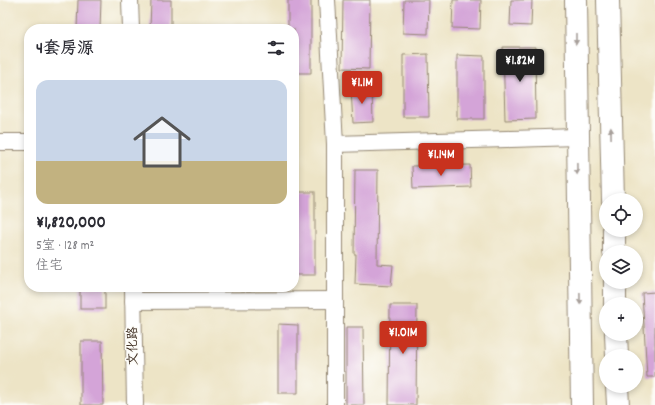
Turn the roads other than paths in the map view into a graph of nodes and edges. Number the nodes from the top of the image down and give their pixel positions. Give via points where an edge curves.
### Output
1 (130, 0) edge
2 (327, 0) edge
3 (576, 0) edge
4 (608, 0) edge
5 (130, 24) edge
6 (577, 138) junction
7 (0, 142) edge
8 (24, 142) edge
9 (335, 144) junction
10 (613, 193) edge
11 (133, 294) edge
12 (335, 300) junction
13 (618, 393) edge
14 (135, 405) edge
15 (335, 405) edge
16 (582, 405) edge
17 (618, 405) edge

1 - 5 street
2 - 9 street
3 -> 6 highway
10 -> 4 highway
6 - 9 street
6 -> 16 highway
7 - 8 street
9 - 12 street
11 - 12 street
11 - 14 street, 文化路
12 - 15 street
13 - 17 highway

